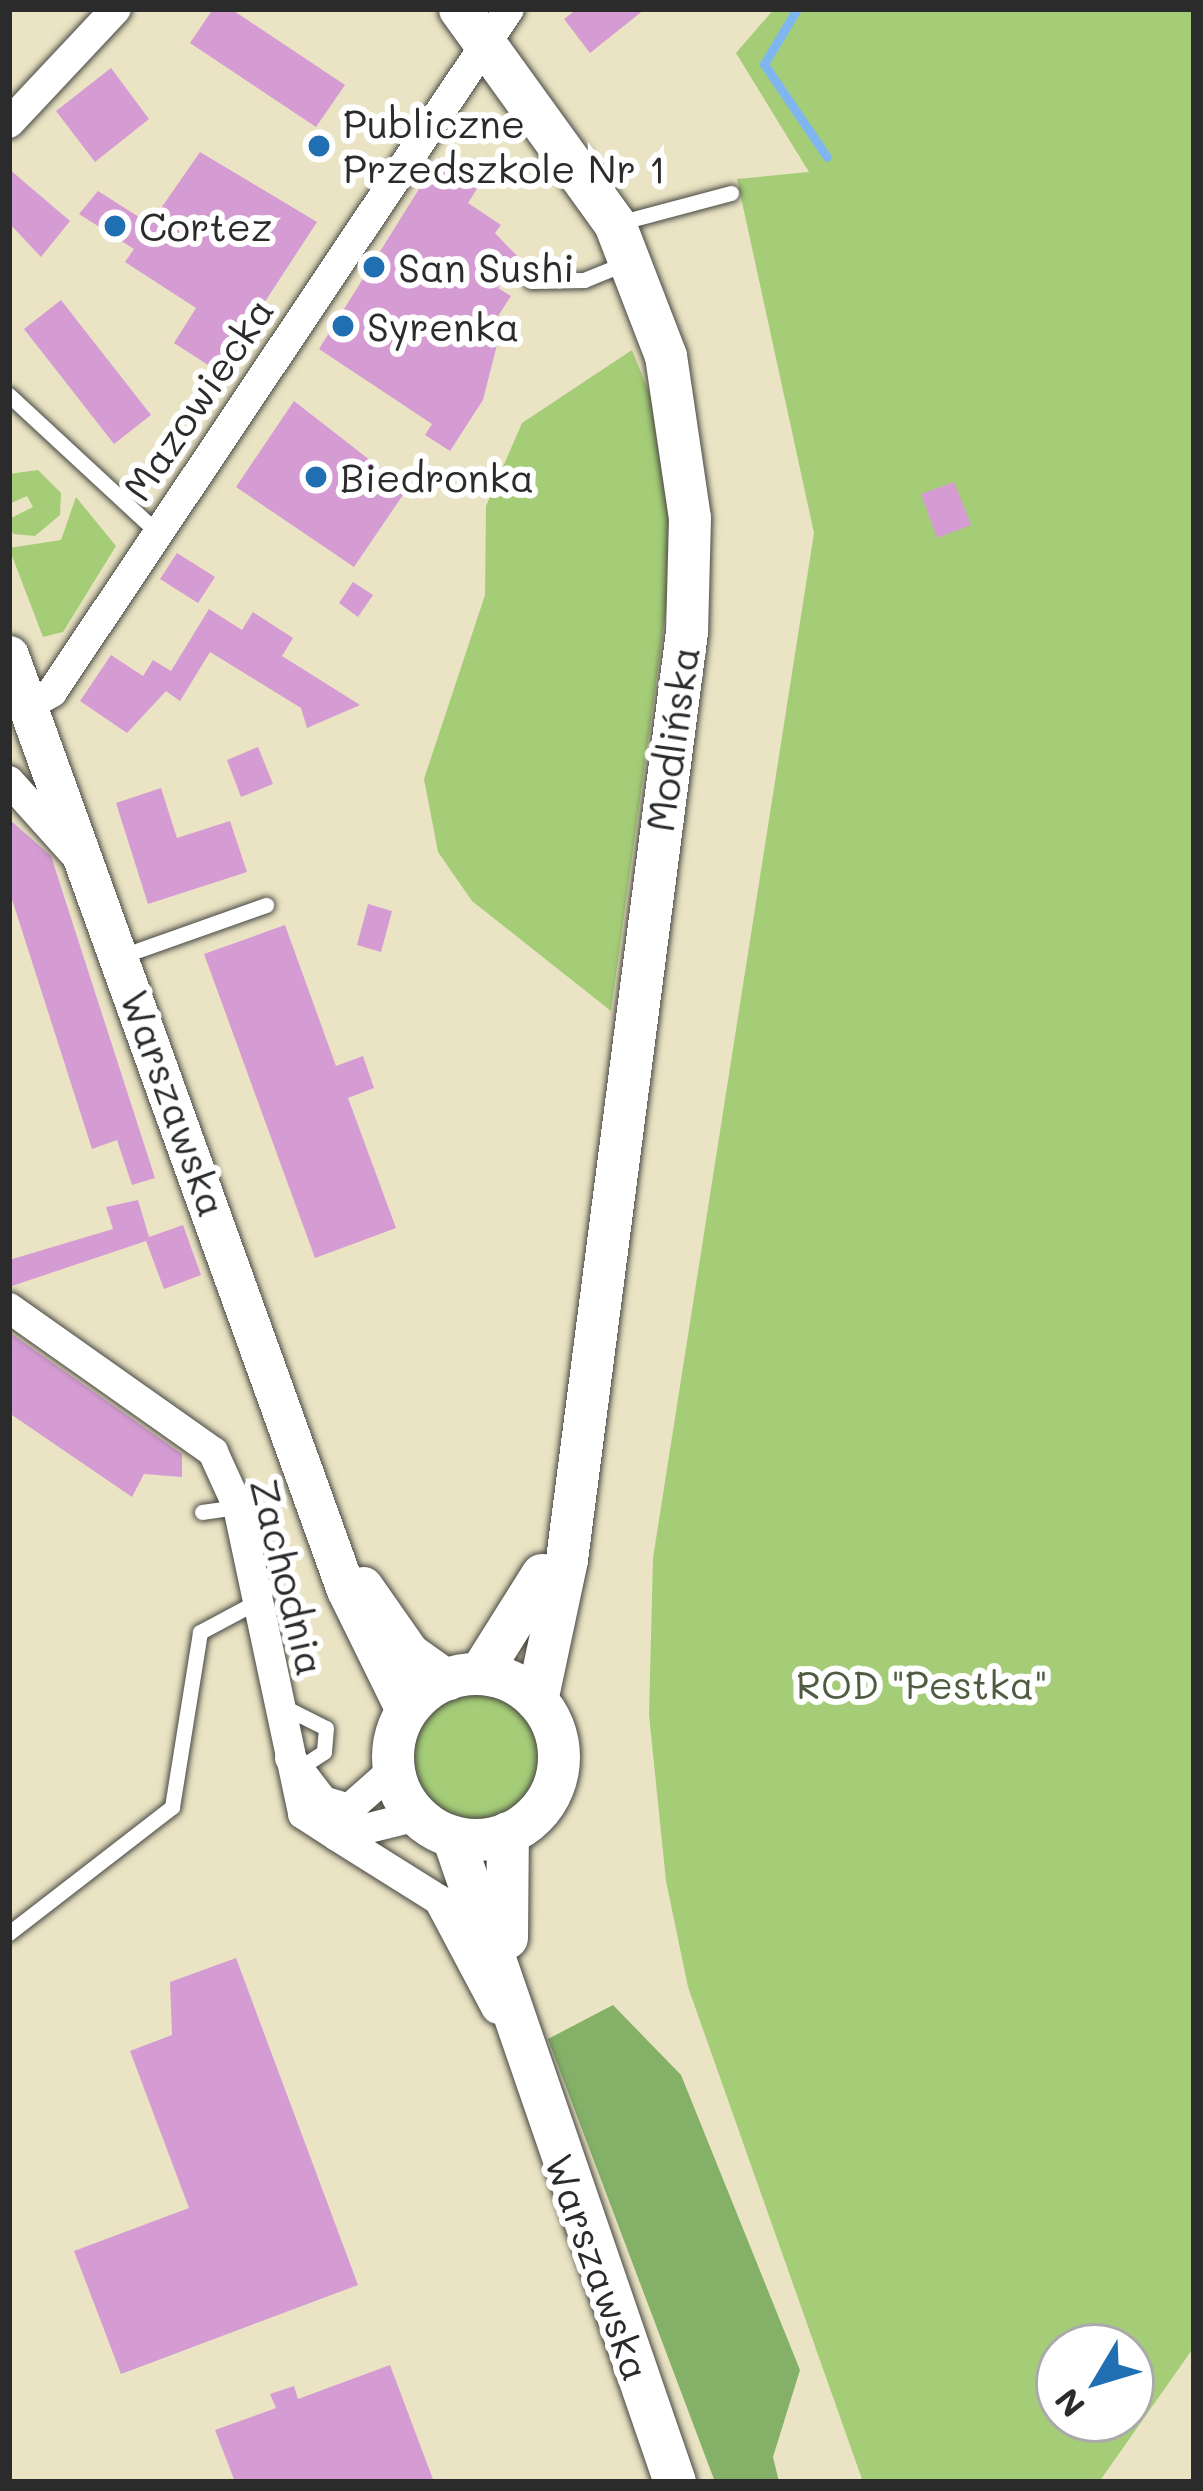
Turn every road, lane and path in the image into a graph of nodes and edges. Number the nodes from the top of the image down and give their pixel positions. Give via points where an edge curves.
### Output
1 (116, 9) edge
2 (460, 9) edge
3 (498, 26) edge
4 (9, 123) edge
5 (731, 193) dead end
6 (623, 243) junction
7 (531, 281) dead end
8 (9, 395) edge
9 (156, 531) junction
10 (9, 655) edge
11 (28, 706) junction
12 (27, 758) edge
13 (9, 781) edge
14 (88, 869) junction
15 (266, 904) dead end
16 (120, 957) junction
17 (9, 1308) edge
18 (238, 1507) junction
19 (202, 1512) dead end
20 (565, 1525) junction
21 (340, 1552) junction
22 (257, 1601) junction
23 (464, 1677) junction
24 (537, 1701) junction
25 (279, 1705) junction
26 (406, 1712) junction
27 (293, 1762) junction
28 (394, 1769) junction
29 (435, 1826) junction
30 (508, 1833) junction
31 (337, 1836) junction
32 (9, 1933) edge
33 (521, 2052) junction
34 (675, 2482) edge

1 - 4 street
2 - 3 main road, Modlińska
3 - 6 main road, Modlińska
3 - 9 street, Mazowiecka
5 - 6 lane
6 - 7 lane via 584,280
6 - 20 main road, Modlińska via 667,356 690,518 687,632
8 - 9 lane
9 - 11 street, Mazowiecka via 52,692
10 - 11 street, Warszawska
11 - 12 street, Warszawska
12 - 14 street, Warszawska
13 - 14 street
14 - 16 street, Warszawska
15 - 16 lane
16 - 21 street, Warszawska
17 - 18 street, Zachodnia via 213,1452
18 - 19 lane
18 - 22 street, Zachodnia
20 - 23 main road, Modlińska via 513,1635
20 - 24 main road, Modlińska
21 - 23 street, Warszawska via 410,1653
21 - 26 street, Warszawska via 362,1630
22 - 25 street, Zachodnia
22 - 32 lane via 200,1632 172,1807
23 - 24 main road
23 - 26 main road
24 - 30 main road via 557,1739 556,1781
25 - 27 street, Zachodnia
25 - 27 lane via 326,1729 324,1752
26 - 28 main road
27 - 28 street via 323,1801 349,1809
27 - 31 street, Zachodnia via 303,1814
28 - 29 main road
29 - 30 main road
29 - 31 street
29 - 33 main road, Warszawska
30 - 33 main road, Warszawska via 502,1880
31 - 33 street, Zachodnia via 439,1900
33 - 34 main road, Warszawska

